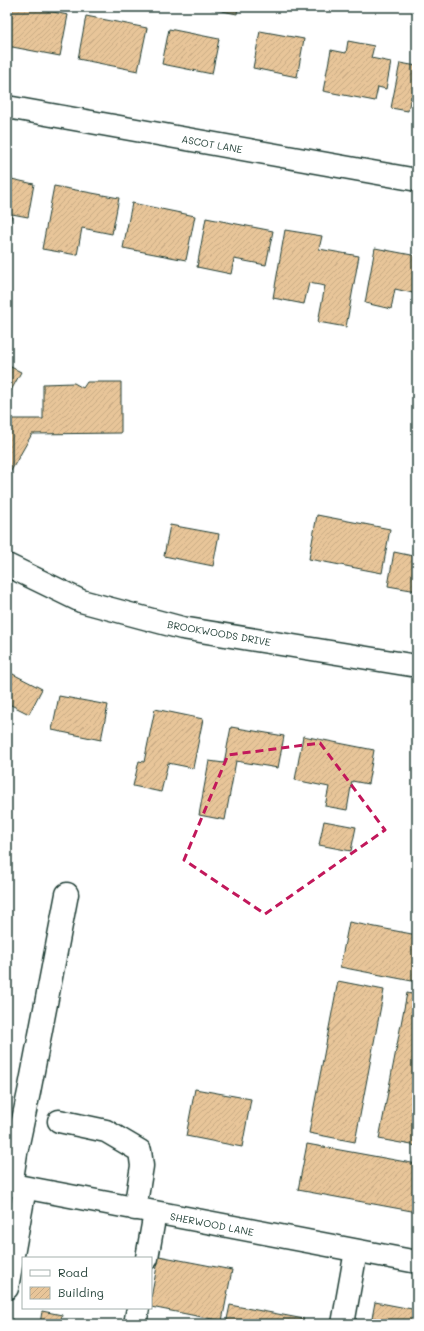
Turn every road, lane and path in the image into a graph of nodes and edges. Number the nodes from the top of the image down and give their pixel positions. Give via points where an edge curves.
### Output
1 (7, 107) edge
2 (417, 180) edge
3 (7, 565) edge
4 (417, 666) edge
5 (67, 894) dead end
6 (59, 1121) dead end
7 (14, 1186) edge
8 (145, 1211) junction
9 (356, 1251) junction
10 (146, 1257) edge
11 (417, 1262) edge
12 (7, 1288) edge
13 (138, 1309) edge
14 (135, 1324) edge
15 (343, 1324) edge

1 - 2 street, ASCOT LANE
3 - 4 street, BROOKWOODS DRIVE via 81,601 182,628
5 - 7 street via 16,1153
6 - 8 street via 106,1130 140,1151
7 - 8 street, SHERWOOD LANE
7 - 12 street
8 - 9 street, SHERWOOD LANE
8 - 10 street
9 - 11 street, SHERWOOD LANE
9 - 15 street
13 - 14 street

